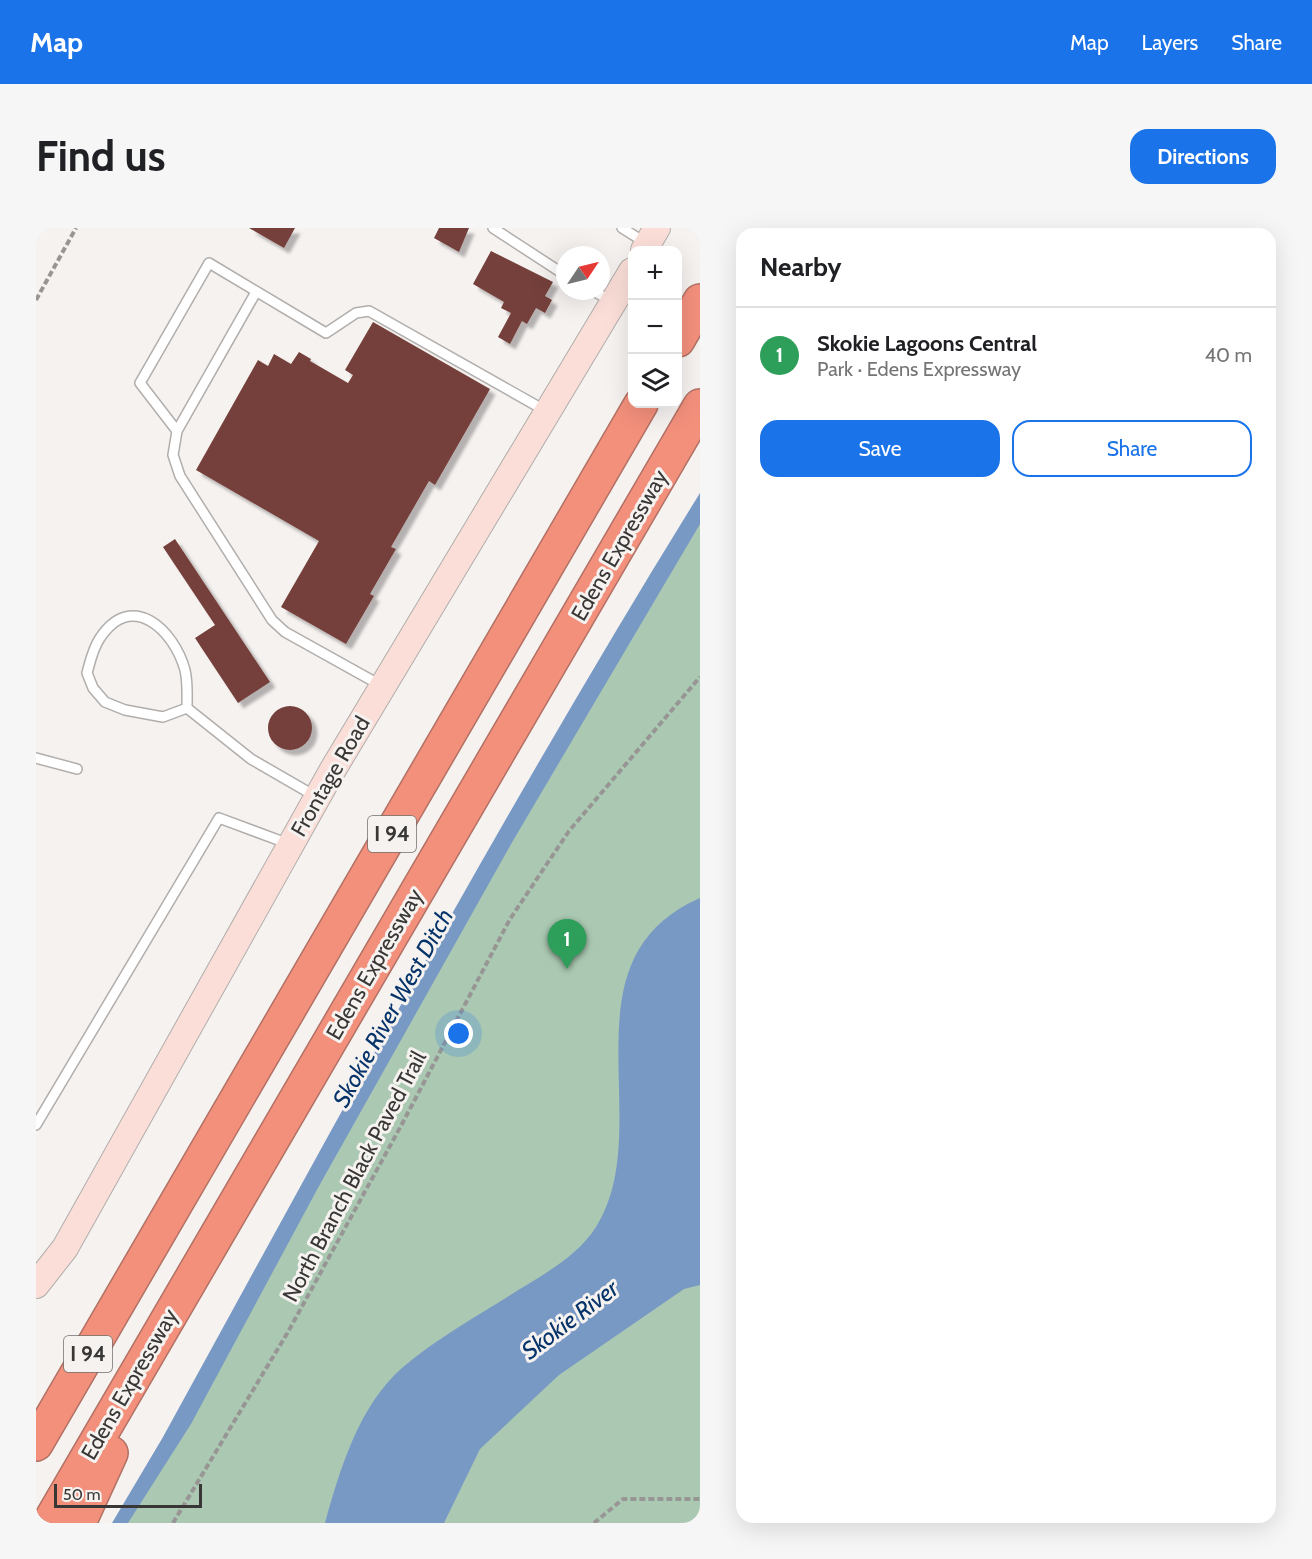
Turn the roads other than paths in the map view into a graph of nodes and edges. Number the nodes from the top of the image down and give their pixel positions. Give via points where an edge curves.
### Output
1 (493, 228) edge
2 (622, 228) edge
3 (649, 241) edge
4 (556, 269) edge
5 (628, 275) edge
6 (610, 291) edge
7 (256, 292) junction
8 (602, 300) edge
9 (700, 301) edge
10 (682, 333) edge
11 (700, 406) edge
12 (639, 408) edge
13 (548, 413) junction
14 (177, 431) junction
15 (383, 686) junction
16 (187, 708) junction
17 (36, 758) edge
18 (77, 769) dead end
19 (317, 797) junction
20 (290, 845) junction
21 (36, 1125) edge
22 (140, 1263) junction
23 (36, 1285) edge
24 (183, 1292) junction
25 (36, 1408) edge
26 (36, 1444) edge
27 (49, 1523) edge
28 (80, 1523) edge

1 - 4 lane
2 - 3 lane
5 - 6 main road, Frontage Road
7 - 13 lane via 326,333 356,313 369,311
7 - 14 lane
7 - 14 lane via 208,263 140,383
8 - 13 main road, Frontage Road
9 - 10 highway
11 - 24 highway, Edens Expressway / I 94
12 - 22 highway, I 94
13 - 15 main road, Frontage Road
14 - 15 lane via 173,455 180,476 272,620 285,632
15 - 19 main road, Frontage Road
16 - 16 lane via 184,670 159,626 146,617 130,615 111,625 99,639 87,673 105,702 142,715 163,717
16 - 19 lane via 251,759
17 - 18 lane
19 - 20 main road, Frontage Road
20 - 21 lane via 219,818
20 - 23 main road, Frontage Road via 65,1248
22 - 25 highway
22 - 26 highway, I 94
24 - 27 highway, Edens Expressway / I 94
24 - 28 highway

